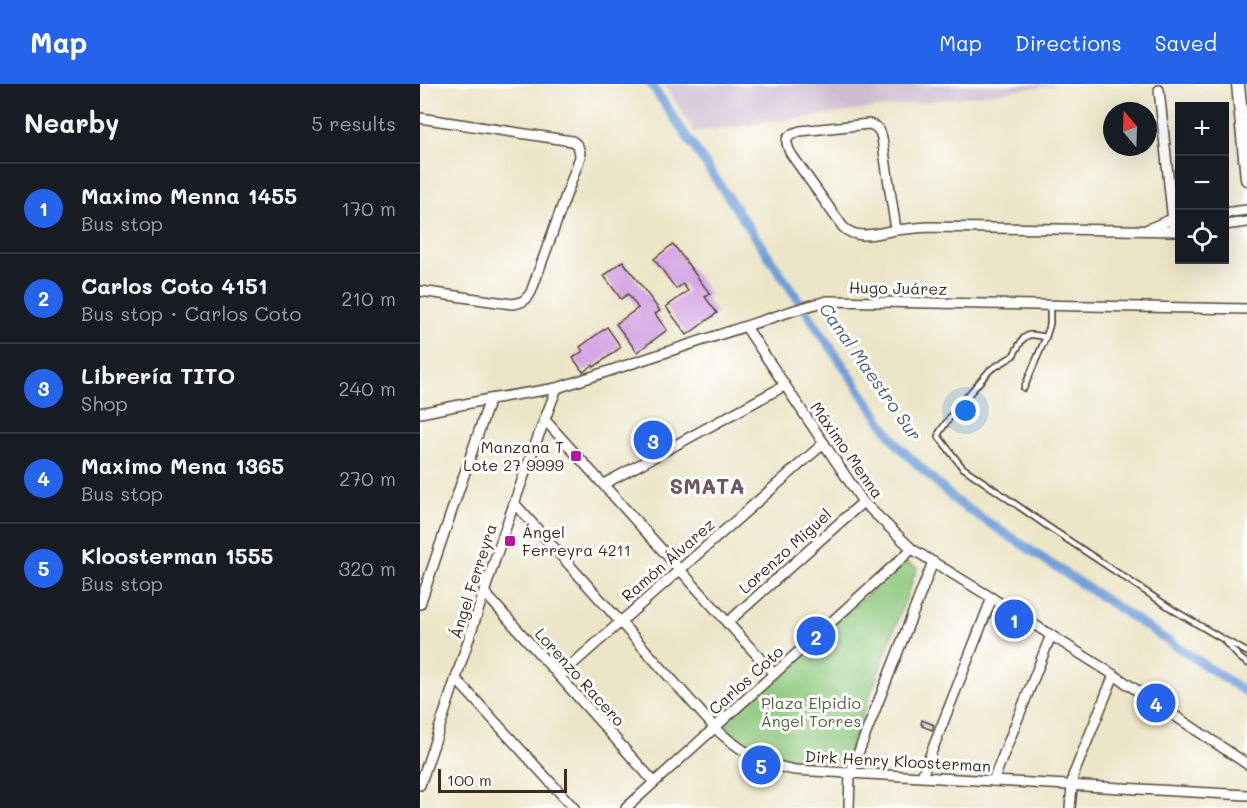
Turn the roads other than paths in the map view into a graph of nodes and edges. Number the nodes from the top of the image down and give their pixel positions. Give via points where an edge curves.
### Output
1 (1238, 84) edge
2 (1159, 90) dead end
3 (420, 118) edge
4 (1244, 118) edge
5 (1247, 179) edge
6 (1175, 210) edge
7 (1247, 210) edge
8 (1229, 212) edge
9 (1175, 218) edge
10 (1247, 222) edge
11 (1229, 224) edge
12 (896, 230) junction
13 (1146, 230) junction
14 (1175, 231) edge
15 (420, 291) edge
16 (1050, 305) junction
17 (1247, 309) edge
18 (746, 327) junction
19 (1046, 337) junction
20 (784, 386) junction
21 (557, 388) junction
22 (1024, 388) dead end
23 (490, 399) junction
24 (420, 413) edge
25 (545, 420) junction
26 (824, 443) junction
27 (604, 484) junction
28 (863, 502) junction
29 (515, 504) junction
30 (912, 549) junction
31 (933, 562) junction
32 (680, 570) junction
33 (484, 592) junction
34 (992, 598) junction
35 (420, 604) edge
36 (620, 622) junction
37 (727, 623) junction
38 (1051, 635) junction
39 (1221, 638) junction
40 (1247, 652) edge
41 (1247, 663) edge
42 (774, 674) junction
43 (1114, 675) junction
44 (559, 676) junction
45 (456, 679) junction
46 (715, 728) junction
47 (1247, 764) edge
48 (850, 774) junction
49 (922, 776) junction
50 (993, 781) junction
51 (654, 782) junction
52 (420, 785) edge
53 (1071, 785) junction
54 (1247, 795) edge
55 (574, 808) edge
56 (626, 808) edge
57 (849, 808) edge
58 (1070, 808) edge

1 - 4 street
2 - 6 street
3 - 15 street via 572,141 577,144 580,157 528,297 512,304
4 - 5 street
7 - 8 street
9 - 13 street
10 - 11 street
12 - 12 street via 877,127 869,124 800,130 788,137 787,145 848,233 862,236
12 - 13 street
13 - 14 street
16 - 17 street, Hugo Juárez
16 - 18 street, Hugo Juárez via 826,301
16 - 19 lane
18 - 20 street, Máximo Menna
18 - 21 street, Hugo Juárez
19 - 22 lane
19 - 39 lane via 1024,338 1013,356 990,370 955,410 939,437 962,467
20 - 26 street, Máximo Menna
20 - 27 street
21 - 23 street, Hugo Juárez
21 - 25 street, Ángel Ferreyra
23 - 24 street, Hugo Juárez
23 - 35 street
25 - 27 street
25 - 29 street, Ángel Ferreyra
26 - 28 street, Máximo Menna
26 - 32 street, Ramón Álvarez
27 - 32 street
28 - 30 street, Máximo Menna
28 - 37 street, Lorenzo Miguel
29 - 33 street, Ángel Ferreyra
29 - 36 street, Dirk Henry Kloosterman
30 - 31 street, Máximo Menna
30 - 42 street, Carlos Coto
31 - 34 street, Máximo Menna
31 - 48 street
32 - 36 street, Ramón Álvarez
32 - 37 street
33 - 44 street, Lorenzo Racero
33 - 45 street, Ángel Ferreyra
34 - 38 street, Máximo Menna
34 - 49 street
36 - 44 street, Ramón Álvarez
36 - 46 street, Dirk Henry Kloosterman
37 - 42 street
38 - 43 street, Máximo Menna
38 - 50 street
39 - 40 lane
39 - 41 lane
42 - 46 street, Carlos Coto
43 - 47 street, Máximo Menna
43 - 53 street
44 - 51 street, Lorenzo Racero
45 - 52 street, Ángel Ferreyra
45 - 55 street
46 - 48 street, Dirk Henry Kloosterman via 752,756 780,768
46 - 51 street, Carlos Coto
48 - 49 street, Dirk Henry Kloosterman
48 - 57 street
49 - 50 street, Dirk Henry Kloosterman
50 - 53 street, Dirk Henry Kloosterman
51 - 56 street, Carlos Coto
53 - 54 street, Dirk Henry Kloosterman
53 - 58 street

